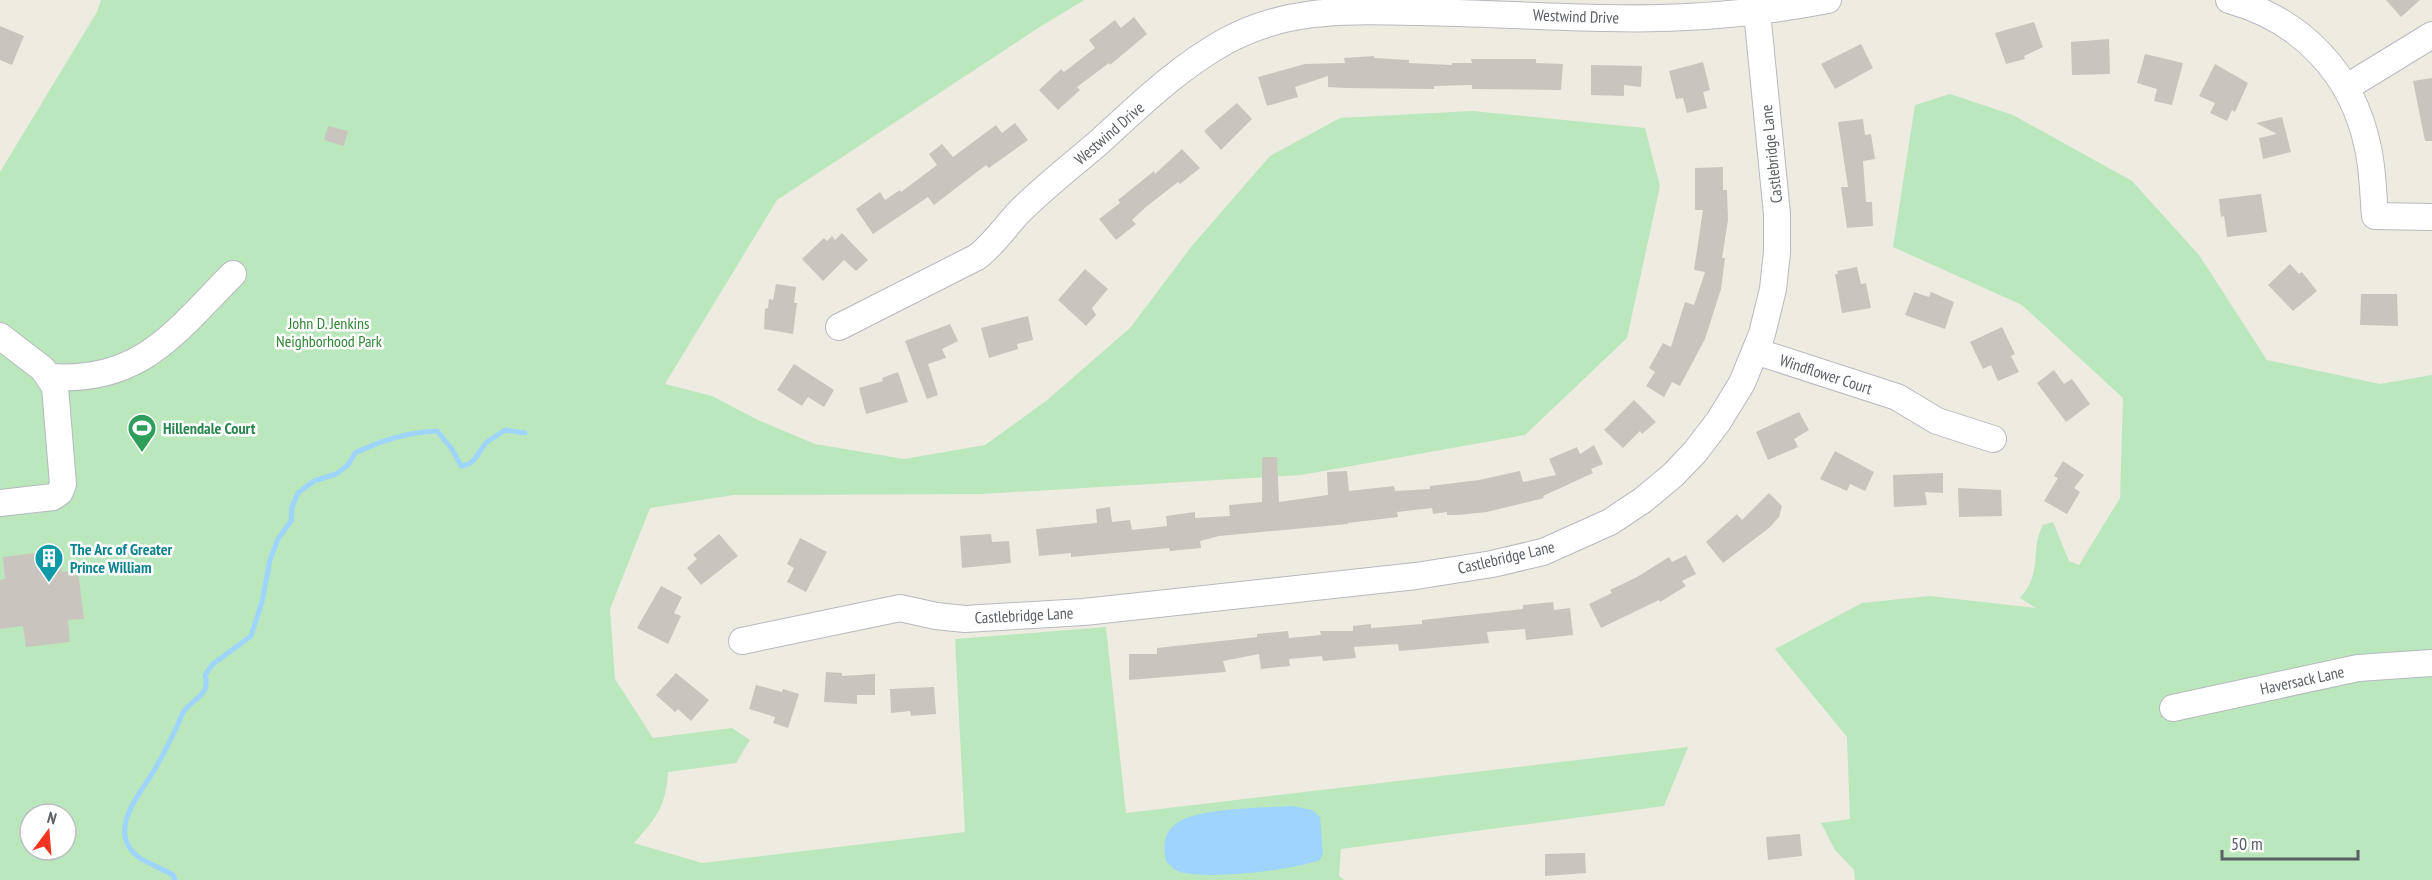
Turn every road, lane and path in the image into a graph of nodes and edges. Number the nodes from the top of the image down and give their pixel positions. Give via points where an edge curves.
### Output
1 (1828, 0) edge
2 (2229, 0) edge
3 (1757, 12) junction
4 (2432, 35) edge
5 (2347, 87) junction
6 (2432, 217) edge
7 (233, 274) dead end
8 (839, 327) dead end
9 (0, 336) edge
10 (1755, 351) junction
11 (50, 376) junction
12 (1993, 438) dead end
13 (0, 503) edge
14 (742, 640) dead end
15 (2432, 663) edge
16 (2173, 708) dead end

1 - 3 street, Westwind Drive
2 - 5 street via 2269,14 2294,29 2315,47
3 - 8 street, Westwind Drive via 1609,18 1329,11 1260,26 1218,46 1170,79 1019,212 977,257
3 - 10 street, Castlebridge Lane via 1778,214 1778,252 1773,289
4 - 5 street
5 - 6 street via 2368,148 2375,216
7 - 11 street via 150,353 113,372 72,378
9 - 11 street
10 - 12 street, Windflower Court via 1897,397 1937,421
10 - 14 street, Castlebridge Lane via 1742,383 1718,422 1673,475 1610,522 1543,552 1416,576 1084,612 965,619 900,608
11 - 13 street via 57,397 63,484 60,492 53,497
15 - 16 street, Haversack Lane via 2358,668

